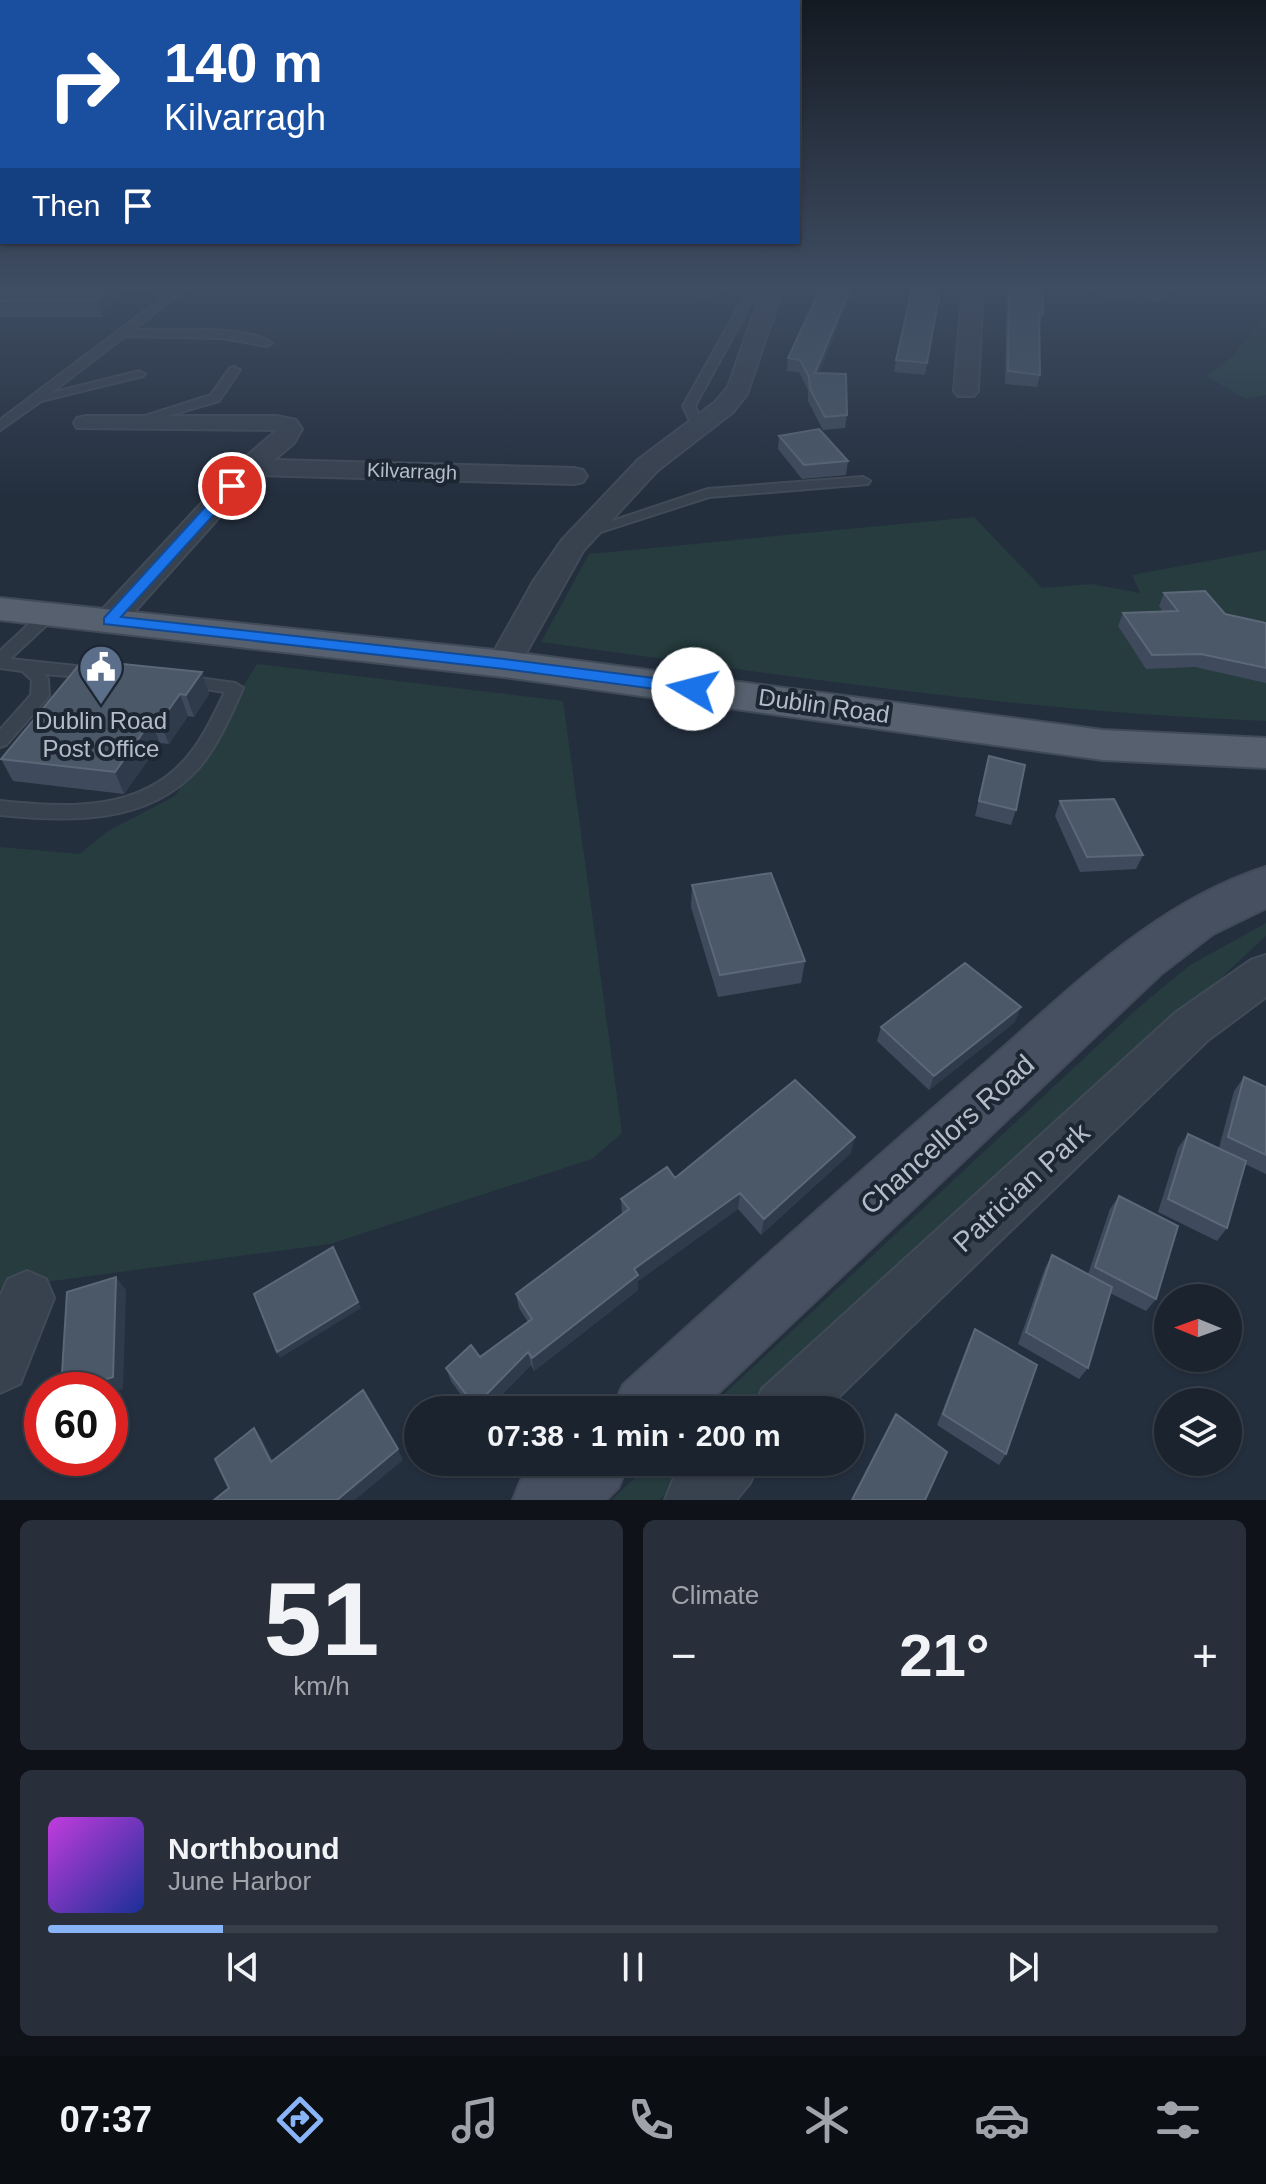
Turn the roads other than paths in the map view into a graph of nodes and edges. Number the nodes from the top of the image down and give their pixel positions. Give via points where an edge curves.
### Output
1 (94, 355) edge
2 (717, 355) edge
3 (750, 355) edge
4 (968, 355) edge
5 (234, 370) dead end
6 (139, 374) dead end
7 (939, 390) dead end
8 (966, 391) junction
9 (993, 392) dead end
10 (34, 400) junction
11 (86, 423) dead end
12 (130, 423) junction
13 (697, 425) junction
14 (0, 426) edge
15 (250, 467) junction
16 (574, 476) dead end
17 (863, 481) dead end
18 (583, 533) junction
19 (0, 609) edge
20 (49, 614) junction
21 (109, 621) junction
22 (0, 661) edge
23 (504, 664) junction
24 (27, 667) junction
25 (106, 674) edge
26 (169, 680) edge
27 (0, 741) edge
28 (1266, 753) edge
29 (0, 808) edge
30 (1266, 886) edge
31 (1266, 973) edge
32 (27, 1298) dead end
33 (0, 1364) edge
34 (663, 1396) edge
35 (798, 1396) edge
36 (577, 1476) edge
37 (717, 1476) edge
38 (551, 1500) edge
39 (696, 1500) edge

1 - 10 lane
2 - 13 lane via 689,406
3 - 13 street via 739,389
4 - 8 street
5 - 12 lane via 215,398
6 - 10 lane
7 - 8 street
8 - 9 street
10 - 14 lane
11 - 12 street
12 - 15 street via 287,425 285,438
13 - 18 street via 648,465
15 - 16 street, Kilvarragh
15 - 21 street
17 - 18 lane via 708,493
18 - 23 street via 548,582
19 - 20 main road, Dublin Road
20 - 21 main road, Dublin Road
20 - 22 lane
21 - 23 main road, Dublin Road
22 - 24 lane
23 - 28 main road, Dublin Road via 1103,745
24 - 25 lane
24 - 27 lane via 40,679 40,696
26 - 29 lane via 235,688 192,764 158,792 107,811 61,814
30 - 34 street, Chancellors Road via 1195,920 1142,959
31 - 35 street, Patrician Park via 1191,1027
32 - 33 street
36 - 38 street
37 - 39 street

